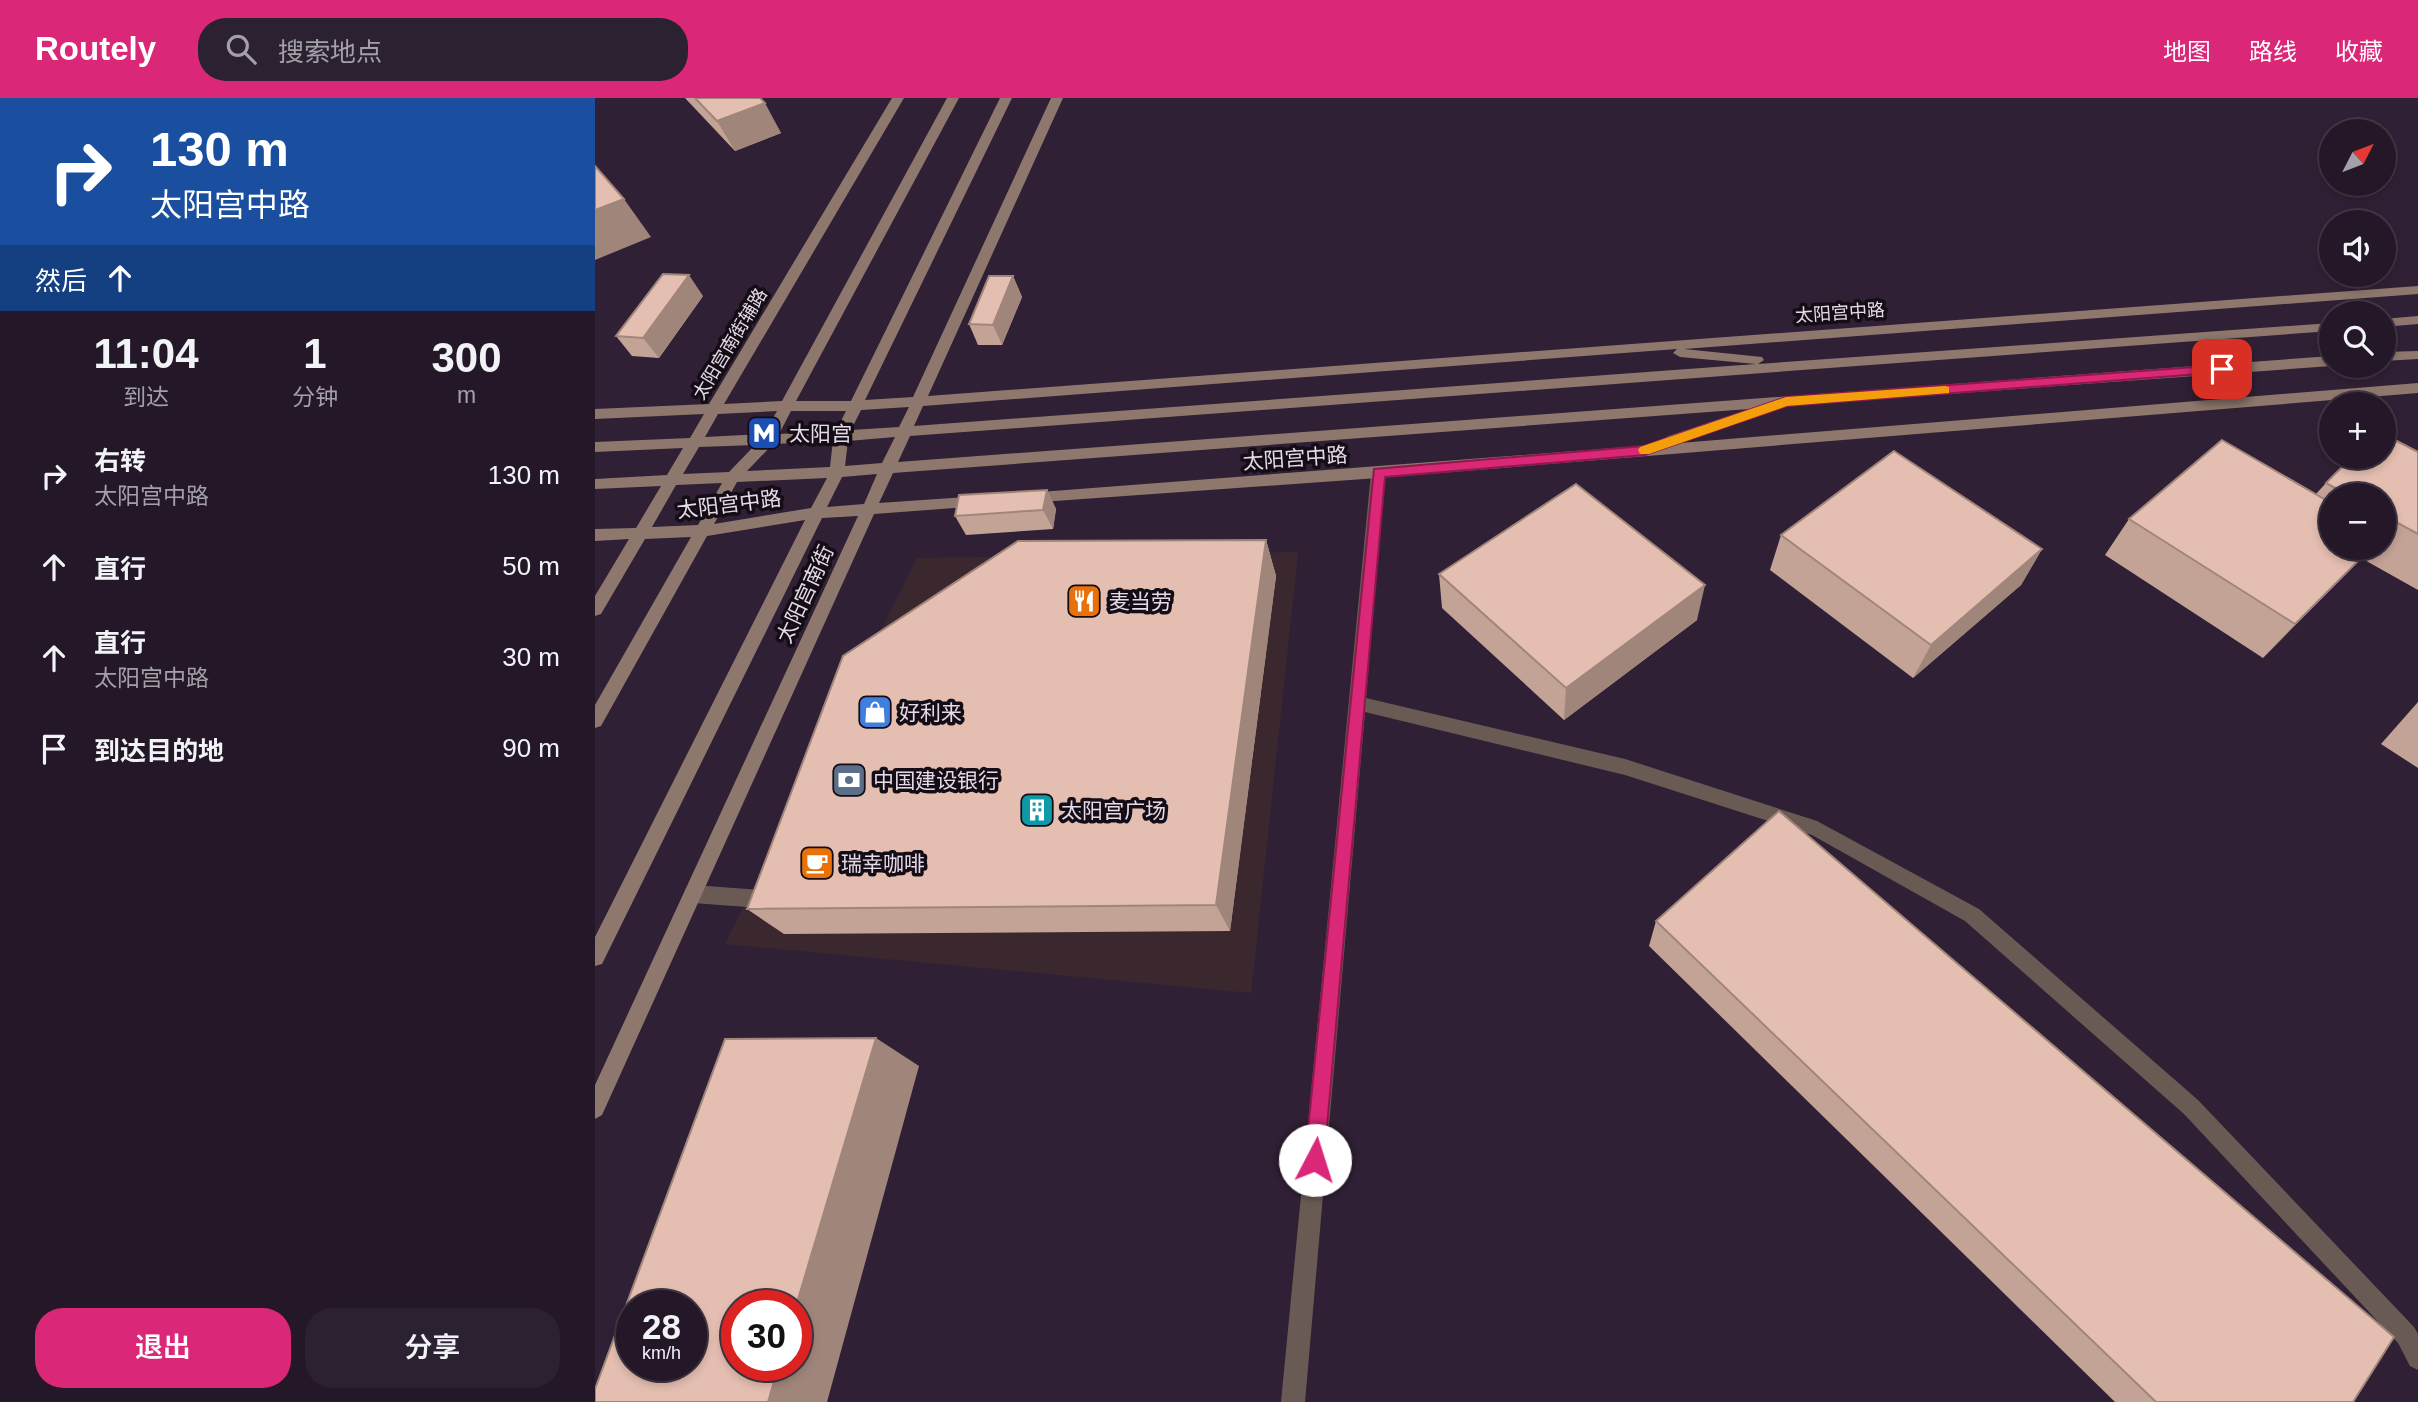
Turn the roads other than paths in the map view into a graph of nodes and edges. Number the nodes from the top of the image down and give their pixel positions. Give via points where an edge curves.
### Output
1 (898, 98) edge
2 (953, 98) edge
3 (1006, 98) edge
4 (1057, 98) edge
5 (2418, 290) edge
6 (2418, 320) edge
7 (2396, 322) edge
8 (2319, 328) edge
9 (1631, 348) junction
10 (2418, 355) edge
11 (2396, 356) edge
12 (2319, 362) edge
13 (1809, 365) junction
14 (2418, 388) edge
15 (918, 401) junction
16 (1786, 402) junction
17 (787, 406) junction
18 (855, 406) junction
19 (714, 409) junction
20 (595, 414) edge
21 (905, 431) junction
22 (841, 436) junction
23 (769, 439) junction
24 (694, 442) junction
25 (595, 447) edge
26 (1645, 450) junction
27 (888, 468) junction
28 (837, 472) junction
29 (1378, 473) junction
30 (732, 478) junction
31 (671, 481) junction
32 (595, 484) edge
33 (869, 509) junction
34 (817, 513) junction
35 (703, 531) junction
36 (640, 534) junction
37 (595, 536) edge
38 (595, 610) edge
39 (1356, 703) junction
40 (595, 721) edge
41 (693, 894) junction
42 (787, 902) edge
43 (595, 957) edge
44 (595, 1108) edge
45 (2418, 1358) edge
46 (1293, 1402) edge

1 - 19 street, 太阳宫南街辅路
2 - 17 street
3 - 18 street, 太阳宫南街
4 - 15 street, 太阳宫南街
5 - 9 street, 太阳宫中路
6 - 7 street
8 - 13 street
9 - 13 street
9 - 15 street, 太阳宫中路
10 - 11 street
12 - 16 street, 太阳宫中路
13 - 21 street
14 - 26 street, 太阳宫中路
15 - 18 street, 太阳宫中路
15 - 21 street, 太阳宫南街
16 - 26 street
16 - 27 street, 太阳宫中路
17 - 18 street, 太阳宫中路
17 - 19 street, 太阳宫中路
17 - 23 street
18 - 22 street, 太阳宫南街
19 - 20 street, 太阳宫中路
19 - 24 street, 太阳宫南街辅路
21 - 22 street
21 - 27 street, 太阳宫南街
22 - 23 street
22 - 28 street, 太阳宫南街
23 - 24 street
23 - 30 street
24 - 25 street
24 - 31 street, 太阳宫南街辅路
26 - 29 street, 太阳宫中路
27 - 28 street, 太阳宫中路
27 - 33 street, 太阳宫南街
28 - 30 street, 太阳宫中路
28 - 34 street, 太阳宫南街
29 - 33 street, 太阳宫中路
29 - 39 street
30 - 31 street, 太阳宫中路
30 - 35 street
31 - 32 street, 太阳宫中路
31 - 36 street, 太阳宫南街辅路
33 - 34 street, 太阳宫中路
33 - 41 street, 太阳宫南街
34 - 35 street, 太阳宫中路
34 - 43 street, 太阳宫南街
35 - 36 street, 太阳宫中路
35 - 40 street
36 - 37 street, 太阳宫中路
36 - 38 street, 太阳宫南街辅路
39 - 45 street via 1625,767 1817,829 1972,915 2191,1107 2406,1335
39 - 46 street
41 - 42 street
41 - 44 street, 太阳宫南街

